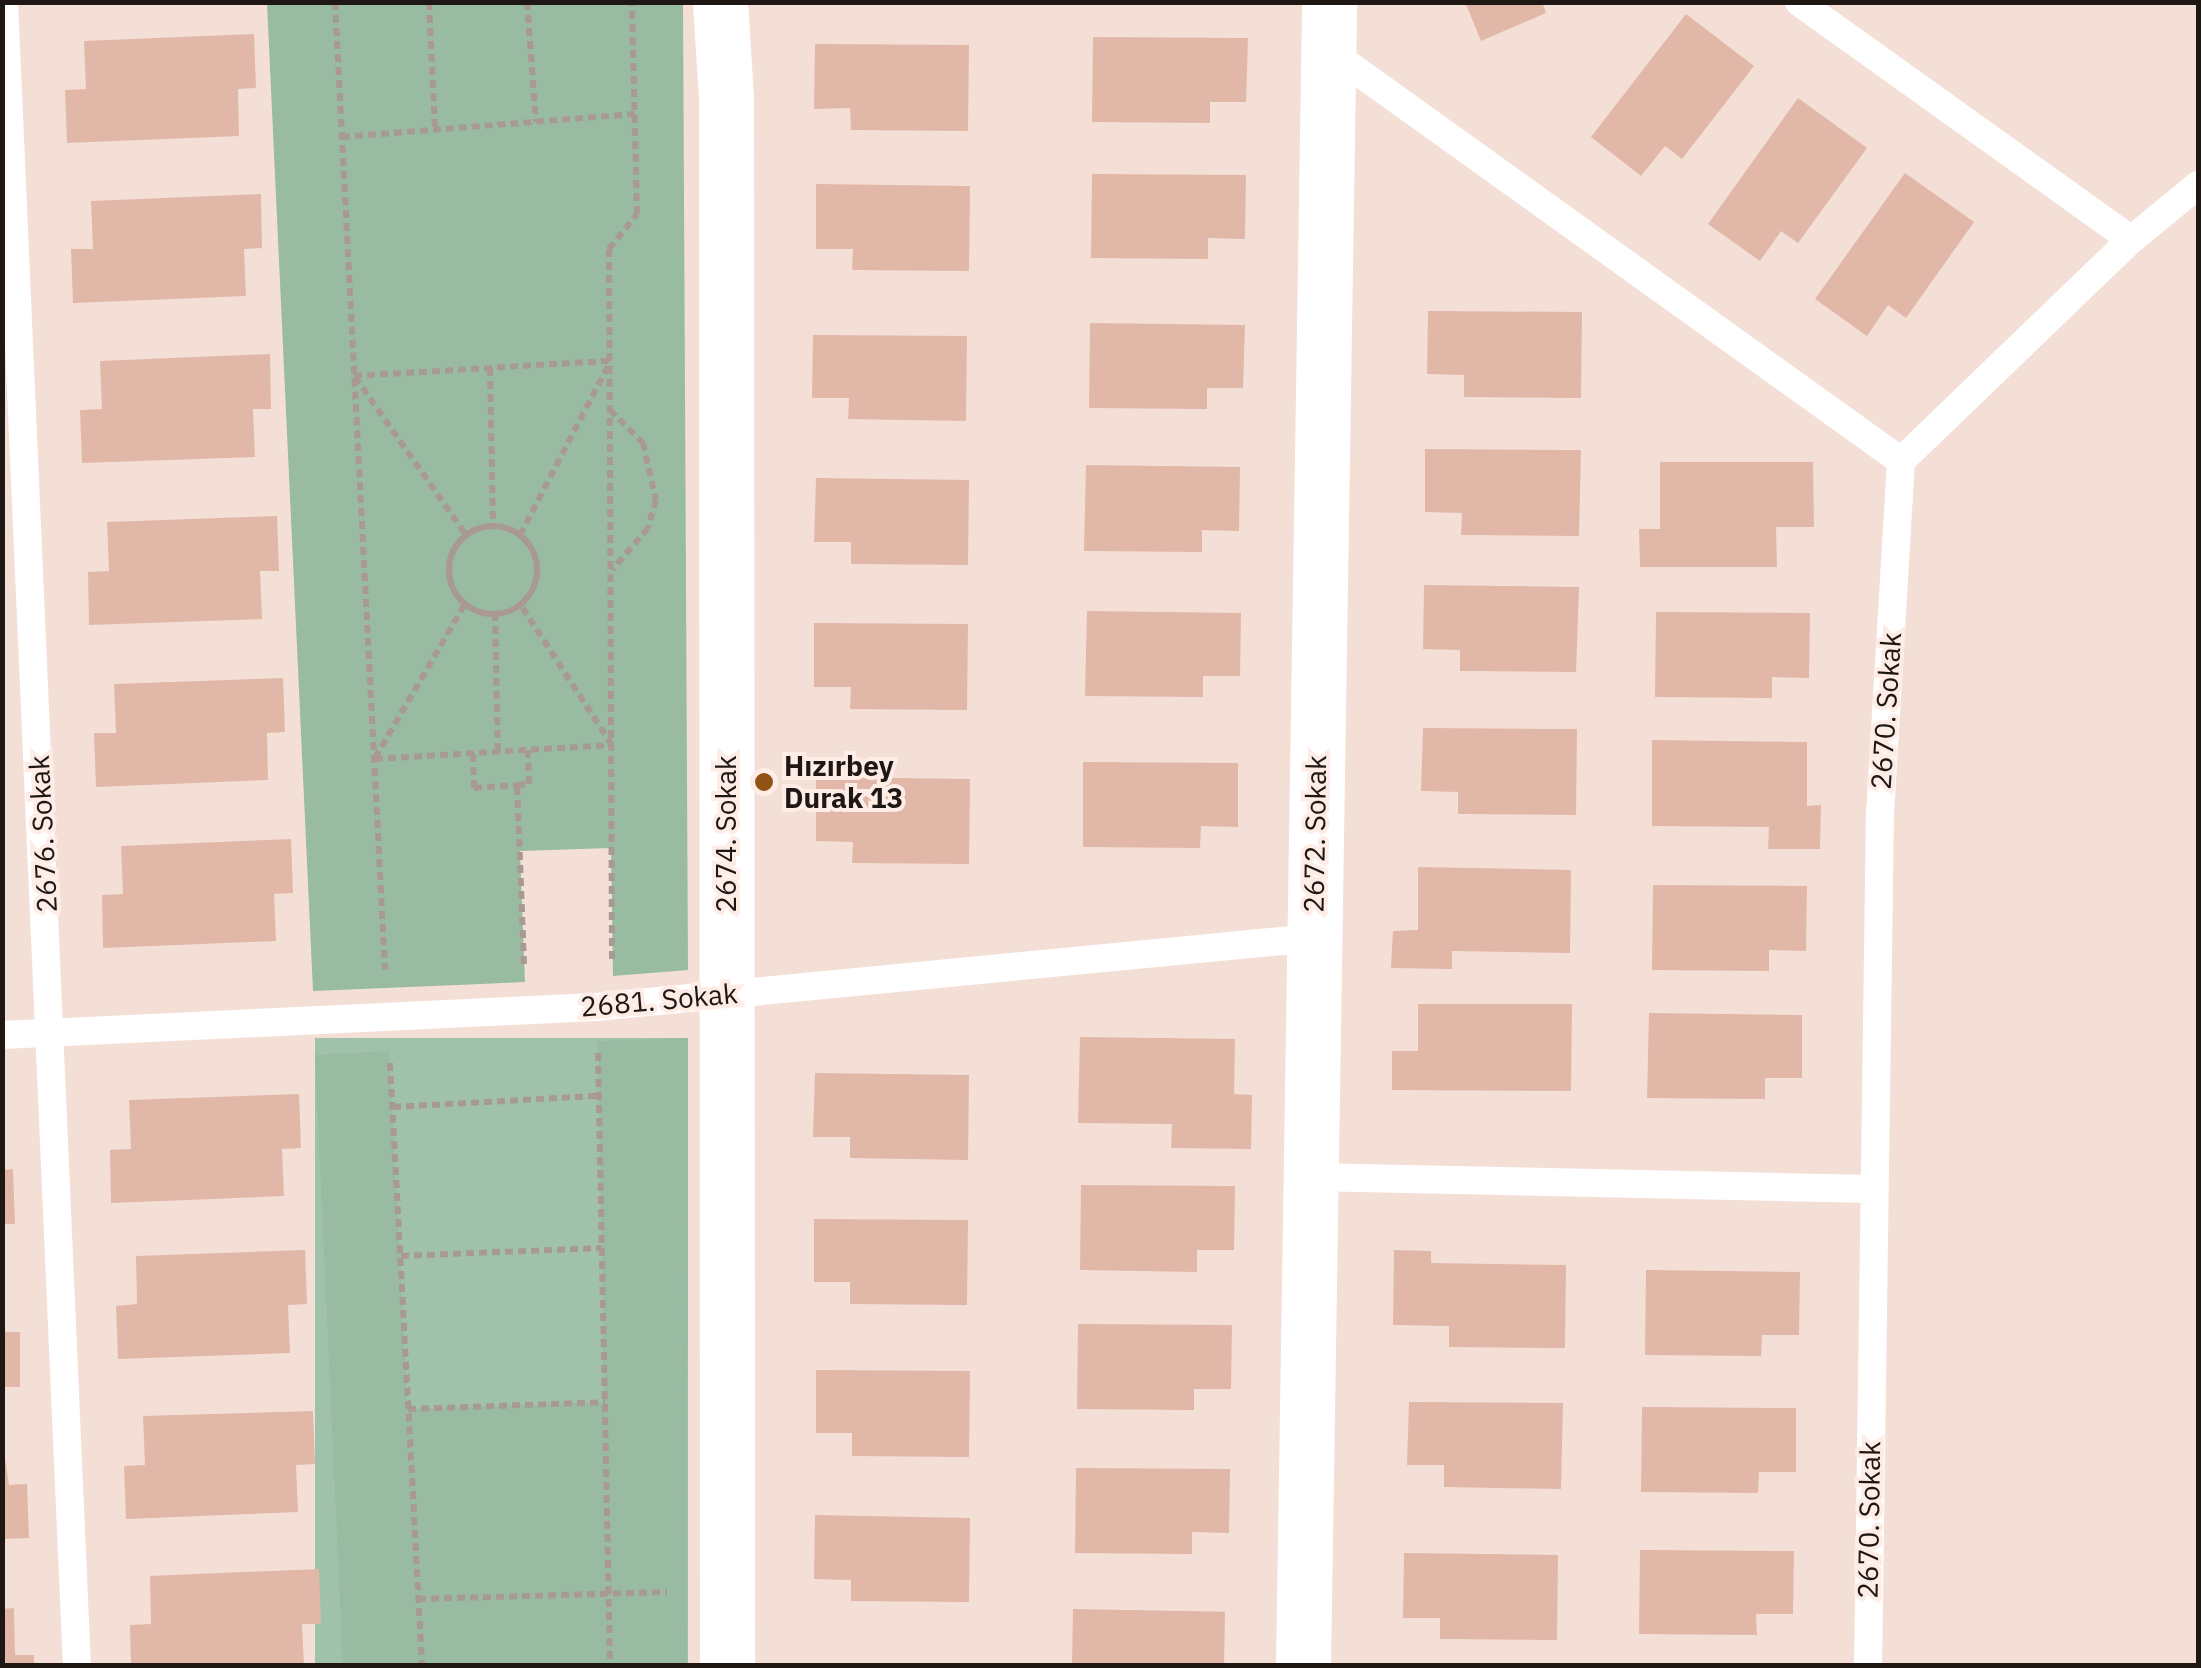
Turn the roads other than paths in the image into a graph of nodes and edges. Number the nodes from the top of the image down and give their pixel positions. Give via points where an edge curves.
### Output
1 (4, 2) edge
2 (720, 2) edge
3 (1799, 2) edge
4 (1328, 26) edge
5 (2198, 185) edge
6 (2131, 240) junction
7 (1902, 462) junction
8 (1313, 938) junction
9 (726, 995) junction
10 (52, 1032) junction
11 (2, 1034) edge
12 (1310, 1177) junction
13 (1873, 1188) junction
14 (77, 1666) edge
15 (726, 1666) edge
16 (1302, 1666) edge
17 (1868, 1666) edge

1 - 10 lane, 2676. Sokak
2 - 9 street, 2674. Sokak
3 - 6 lane
4 - 7 lane
4 - 8 street, 2672. Sokak
5 - 6 lane
6 - 7 lane
7 - 13 lane, 2670. Sokak via 1880,810
8 - 9 lane, 2681. Sokak
8 - 12 street, 2672. Sokak
9 - 10 lane, 2681. Sokak
9 - 15 street, 2674. Sokak
10 - 11 lane, 2681. Sokak
10 - 14 lane, 2676. Sokak
12 - 13 lane
12 - 16 street, 2672. Sokak
13 - 17 lane, 2670. Sokak

